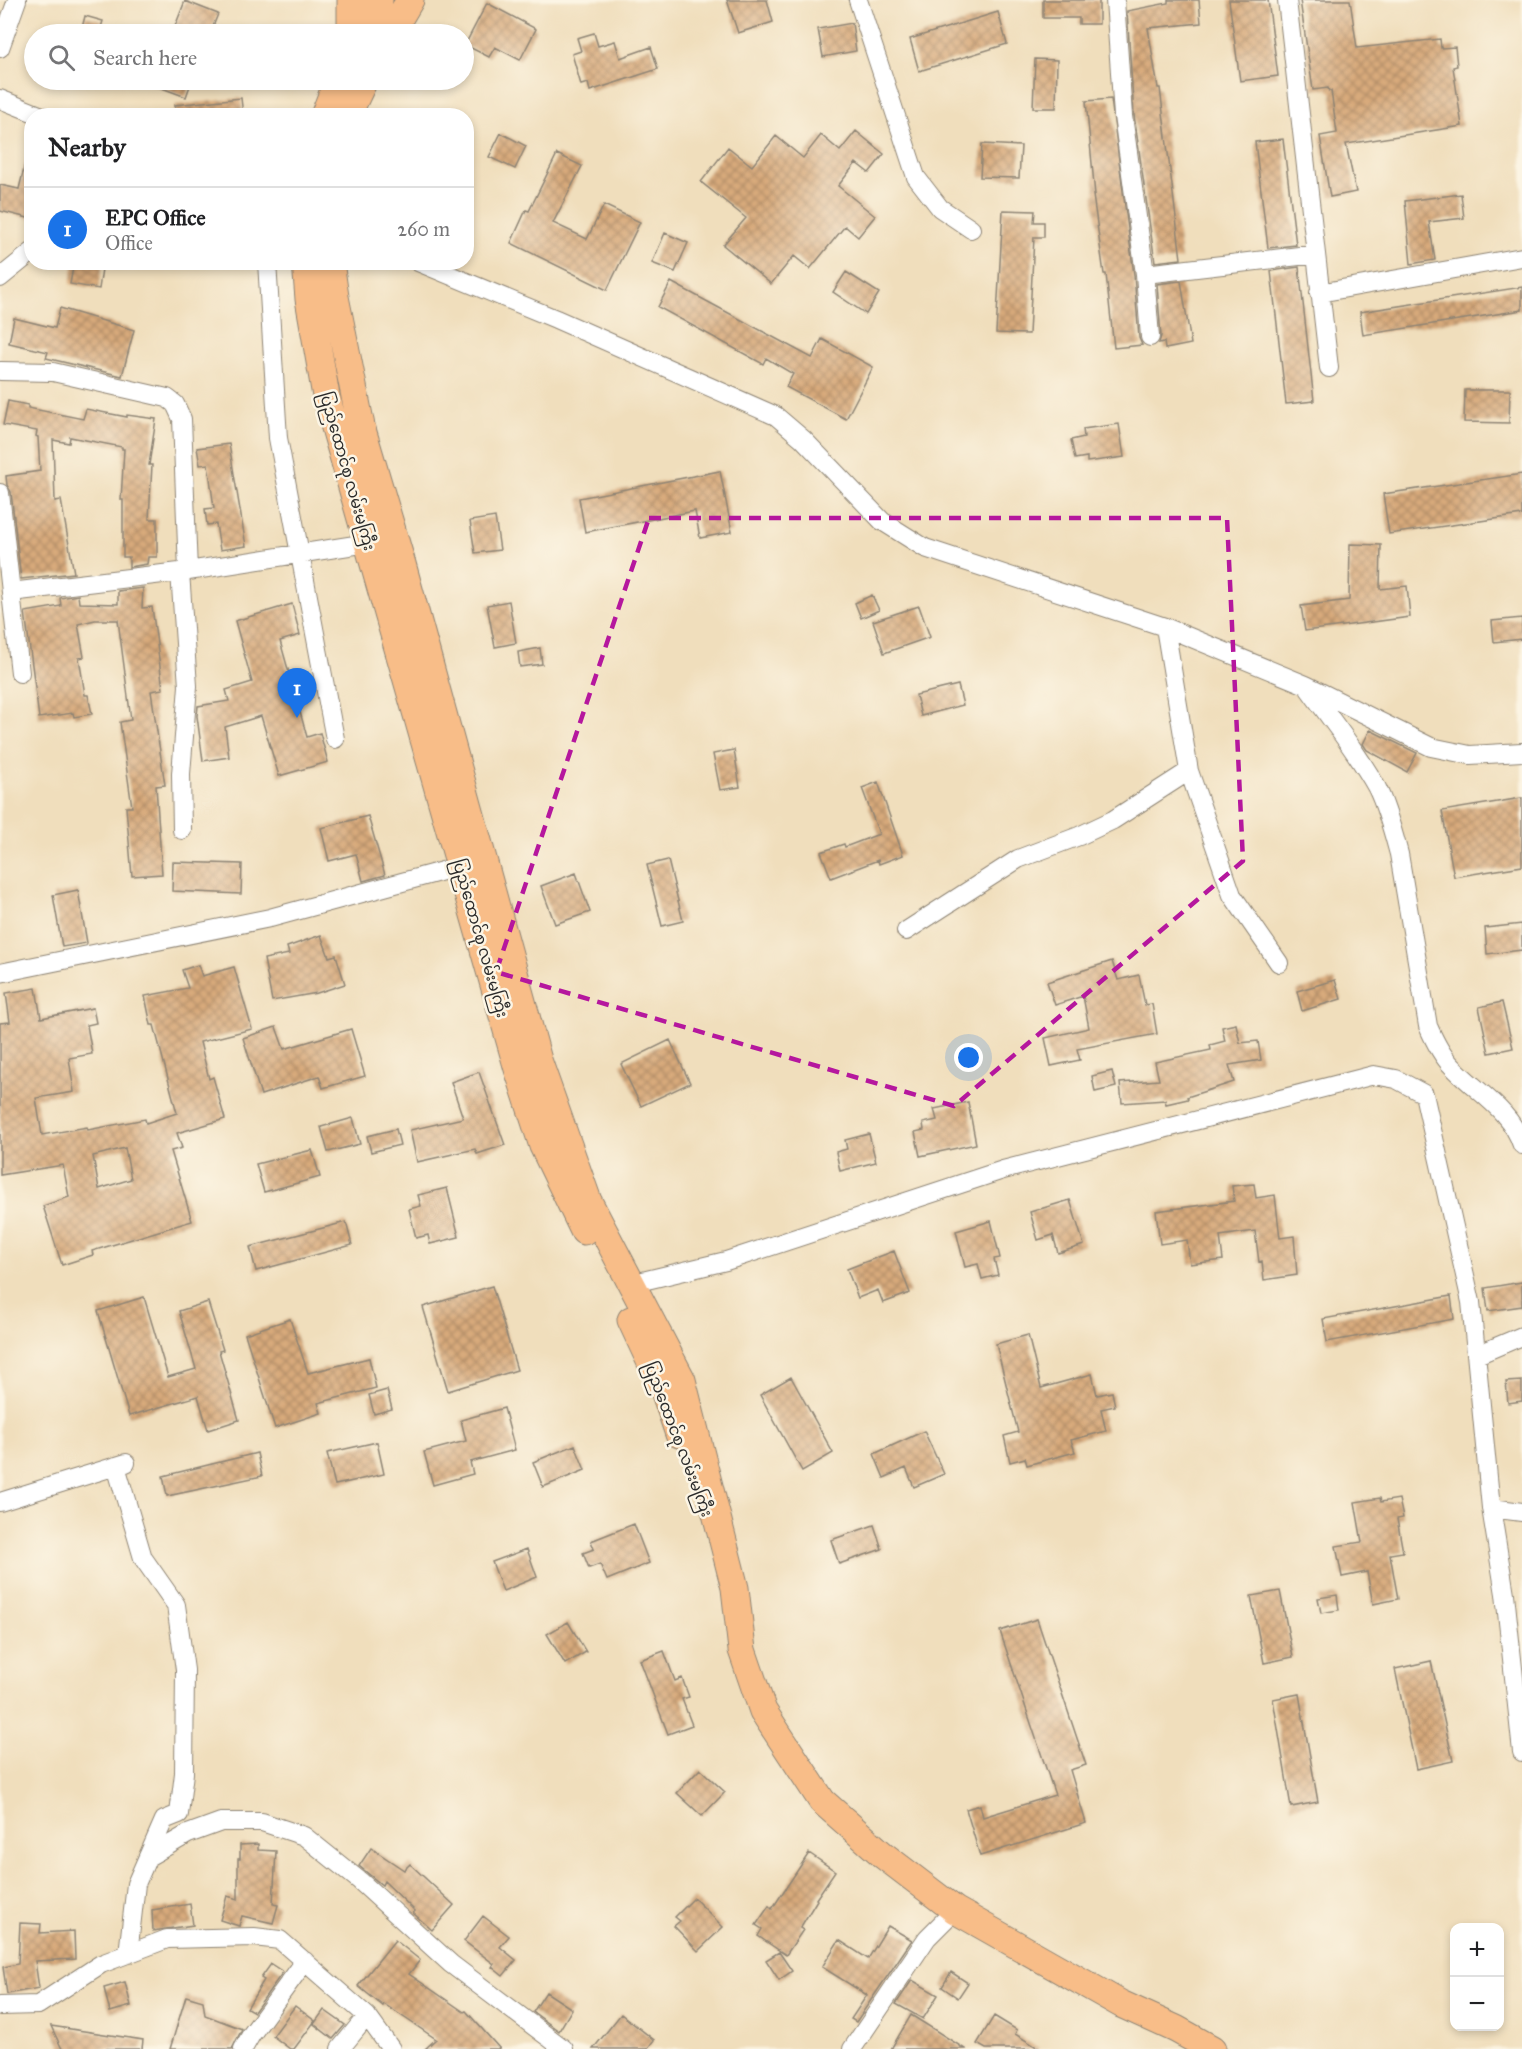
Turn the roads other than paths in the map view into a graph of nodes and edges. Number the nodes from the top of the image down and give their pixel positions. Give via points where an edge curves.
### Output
1 (17, 0) edge
2 (351, 0) edge
3 (379, 0) edge
4 (410, 0) edge
5 (858, 0) edge
6 (1115, 0) edge
7 (1287, 0) edge
8 (351, 24) edge
9 (366, 24) edge
10 (396, 24) edge
11 (0, 48) edge
12 (334, 90) edge
13 (359, 90) edge
14 (0, 99) edge
15 (327, 108) edge
16 (351, 108) edge
17 (24, 109) edge
18 (971, 229) dead end
19 (1316, 254) junction
20 (1522, 257) edge
21 (24, 258) edge
22 (268, 270) edge
23 (307, 270) edge
24 (331, 270) edge
25 (437, 270) edge
26 (1145, 274) junction
27 (0, 278) edge
28 (1319, 293) junction
29 (1150, 337) dead end
30 (1329, 368) dead end
31 (0, 371) edge
32 (0, 494) edge
33 (368, 543) junction
34 (300, 554) junction
35 (184, 572) junction
36 (11, 592) junction
37 (1165, 627) junction
38 (20, 673) dead end
39 (1306, 685) junction
40 (335, 739) dead end
41 (1522, 752) edge
42 (1189, 771) junction
43 (182, 830) dead end
44 (461, 866) junction
45 (906, 931) dead end
46 (1279, 963) dead end
47 (0, 973) edge
48 (1522, 1145) edge
49 (630, 1284) junction
50 (1522, 1336) edge
51 (1477, 1355) junction
52 (0, 1502) edge
53 (1491, 1508) junction
54 (1522, 1512) edge
55 (735, 1588) junction
56 (1522, 1752) edge
57 (148, 1857) junction
58 (955, 1910) junction
59 (128, 1954) junction
60 (304, 1961) junction
61 (0, 2006) edge
62 (367, 2016) junction
63 (243, 2049) edge
64 (340, 2049) edge
65 (391, 2049) edge
66 (564, 2049) edge
67 (852, 2049) edge
68 (1212, 2049) edge

1 - 11 street
2 - 8 main road
3 - 9 main road
4 - 10 main road
5 - 18 street via 916,177 940,208
6 - 26 street via 1123,116
7 - 19 street
12 - 15 main road
13 - 16 main road
14 - 17 street
19 - 26 street
19 - 28 street
20 - 28 street
21 - 27 street
22 - 34 street via 278,438
23 - 33 main road, ပြည်ထောင်စု လမ်းမကြီး via 326,396
24 - 49 main road, ပြည်ထောင်စု လမ်းမကြီး via 361,426 538,1060 588,1201
25 - 37 street via 776,416 882,521 925,549
26 - 29 street
28 - 30 street
31 - 35 street via 53,372 167,398 175,404 182,419
32 - 36 street
33 - 34 street
33 - 44 main road, ပြည်ထောင်စု လမ်းမကြီး
34 - 35 street
34 - 40 street
35 - 36 street
35 - 43 street via 188,686 181,774
36 - 38 street
37 - 39 street
37 - 42 street
39 - 41 street via 1431,747 1470,755
39 - 48 street via 1378,790 1392,826 1428,1026 1436,1045 1451,1065 1493,1102 1518,1133
42 - 45 street via 1113,820 1018,859
42 - 46 street via 1232,895
44 - 47 street via 270,918
44 - 55 main road, ပြည်ထောင်စု လမ်းမကြီး via 543,1146 665,1393
49 - 51 street via 726,1260 1003,1170 1374,1075 1396,1079 1424,1094 1471,1302
49 - 55 main road, ပြည်ထောင်စု လမ်းမကြီး via 682,1380
50 - 51 street
51 - 53 street
52 - 57 street via 121,1465 143,1558 176,1605 185,1670 184,1773 179,1814 164,1820
53 - 54 street
53 - 56 street via 1505,1594
55 - 58 main road via 742,1650 763,1711 822,1801 883,1855
57 - 59 street via 136,1884
57 - 66 street via 188,1834 221,1822 262,1822 304,1836 451,1964
58 - 67 street via 927,1938
58 - 68 main road via 1121,2004
59 - 60 street via 167,1939 254,1936 280,1940
59 - 61 street via 101,1964 38,2005
60 - 62 street
60 - 63 street
62 - 64 street
62 - 65 street

